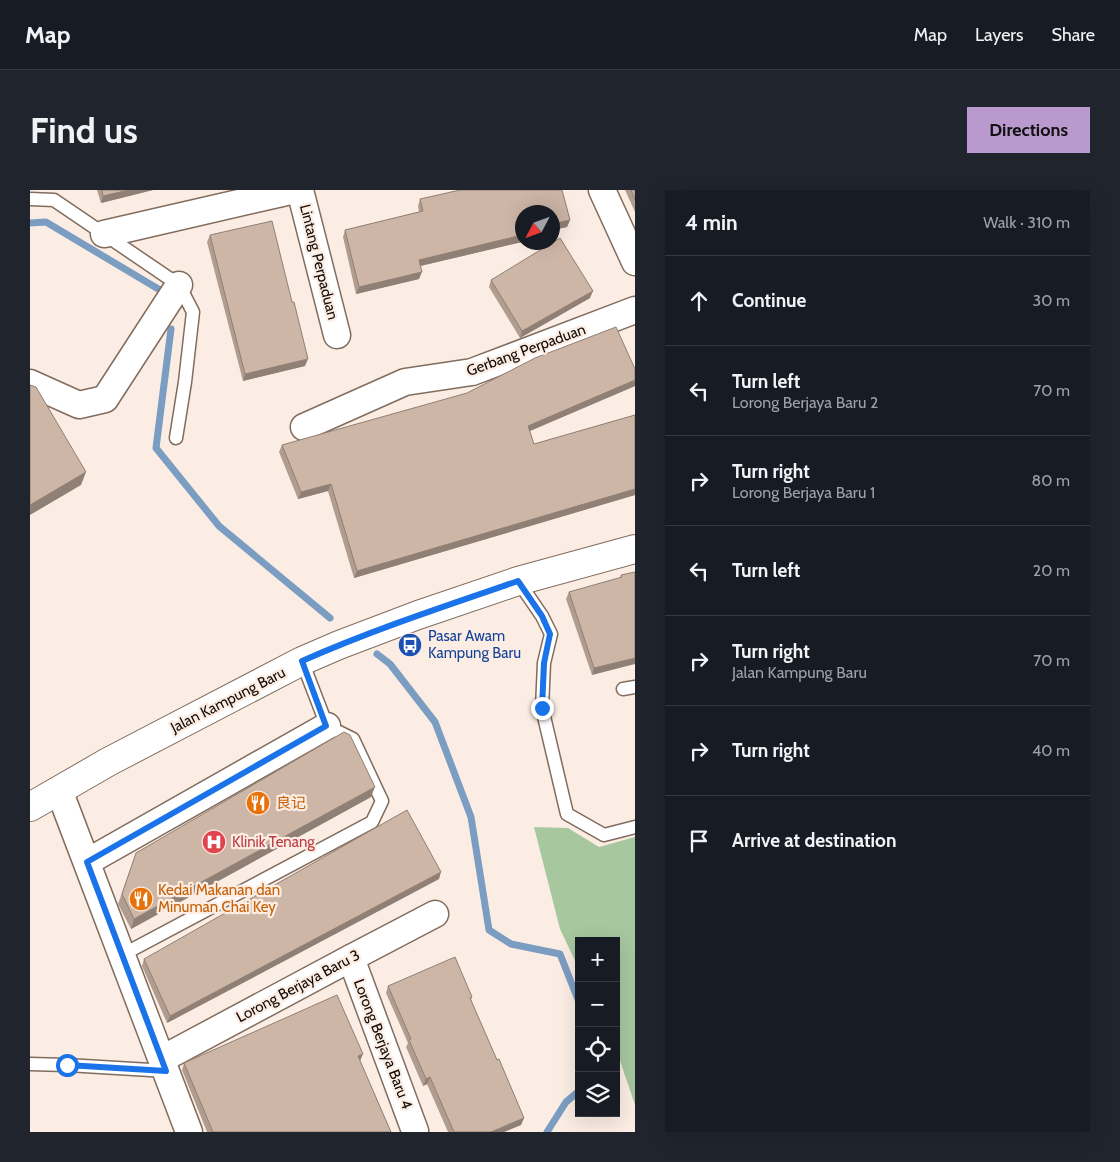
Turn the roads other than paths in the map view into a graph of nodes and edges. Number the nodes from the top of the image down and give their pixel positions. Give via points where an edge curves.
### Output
1 (295, 190) edge
2 (300, 190) edge
3 (602, 190) edge
4 (30, 199) edge
5 (104, 234) junction
6 (635, 262) edge
7 (178, 285) junction
8 (635, 310) edge
9 (338, 335) dead end
10 (30, 383) edge
11 (304, 427) dead end
12 (176, 438) dead end
13 (635, 549) edge
14 (518, 581) junction
15 (302, 661) junction
16 (326, 726) junction
17 (60, 790) junction
18 (30, 807) edge
19 (635, 827) edge
20 (87, 862) junction
21 (436, 914) dead end
22 (122, 955) junction
23 (350, 958) junction
24 (30, 1064) edge
25 (164, 1065) junction
26 (415, 1131) edge
27 (189, 1132) edge

1 - 5 street
2 - 9 street, Lintang Perpaduan
3 - 6 street
4 - 5 lane via 54,200
5 - 7 lane
7 - 10 street via 105,399 79,405
7 - 12 lane via 193,312
8 - 11 street, Gerbang Perpaduan via 472,372 405,382
13 - 14 main road, Jalan Kampung Baru
14 - 15 main road, Jalan Kampung Baru
14 - 19 lane via 550,634 544,663 542,708 567,814 604,835
15 - 16 lane
15 - 17 main road, Jalan Kampung Baru
16 - 20 street
16 - 22 lane via 353,739 382,801 372,822
17 - 18 main road, Jalan Kampung Baru
17 - 20 street
20 - 22 street
21 - 23 street, Lorong Berjaya Baru 3
22 - 25 street
23 - 25 street, Lorong Berjaya Baru 3
23 - 26 street, Lorong Berjaya Baru 4
24 - 25 lane
25 - 27 street

